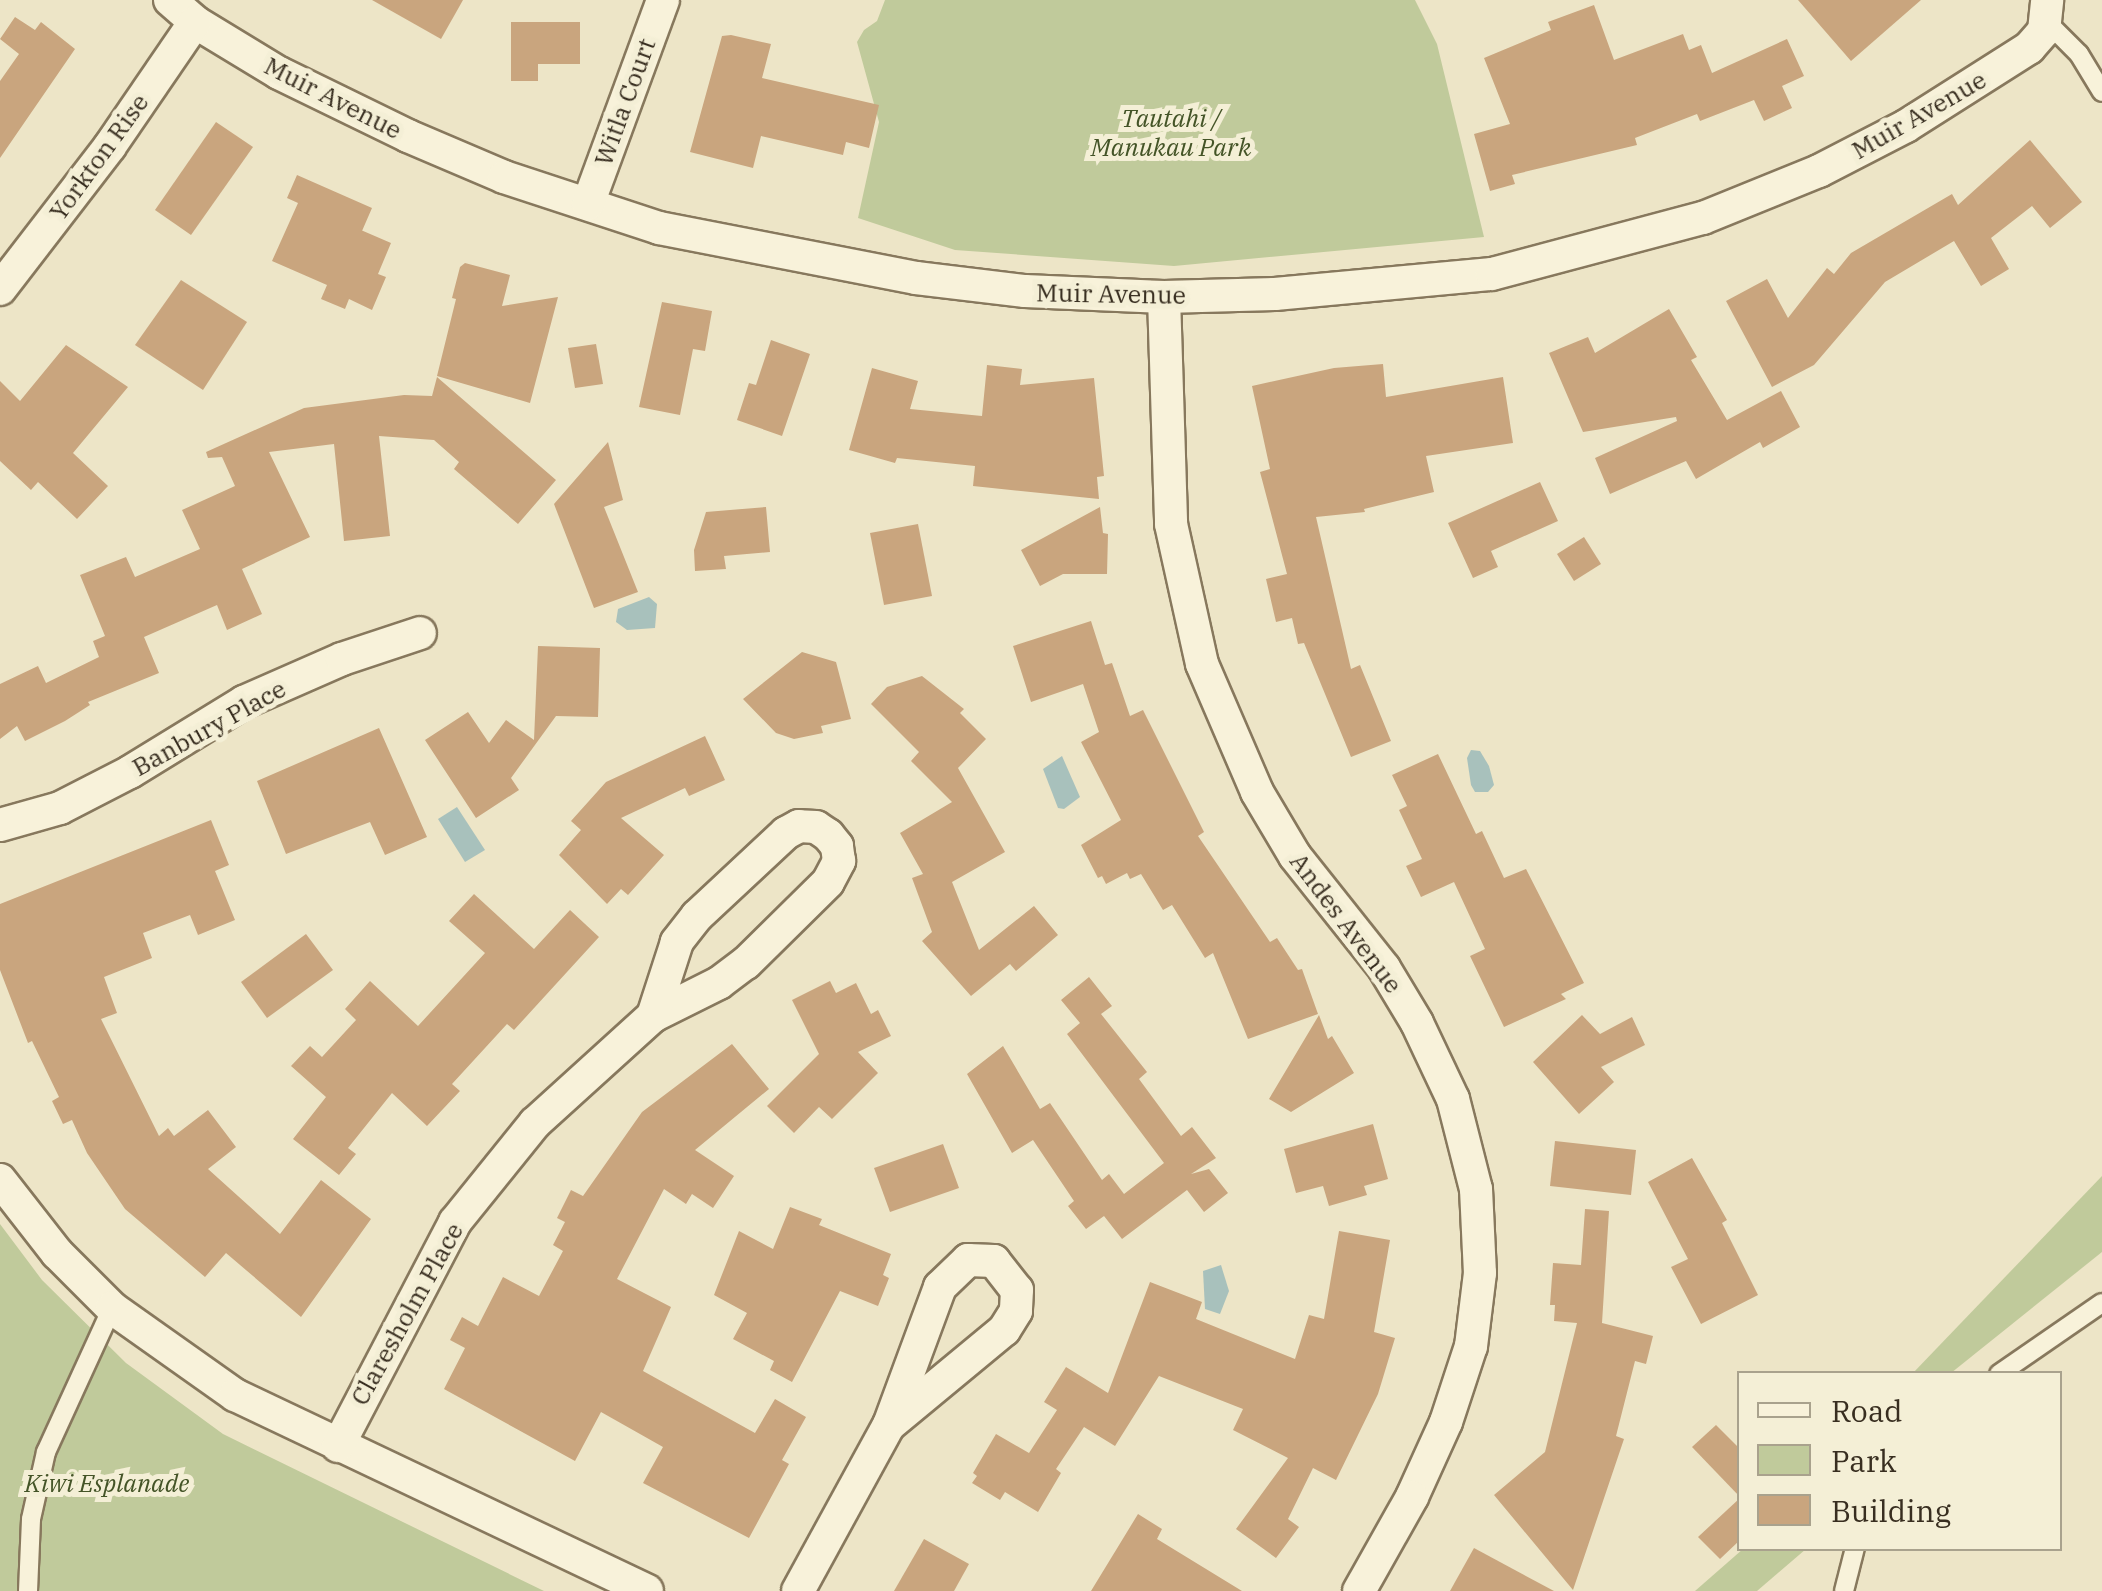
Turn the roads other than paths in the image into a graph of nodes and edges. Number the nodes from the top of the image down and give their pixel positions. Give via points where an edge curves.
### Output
1 (170, 0) edge
2 (663, 0) edge
3 (2047, 11) edge
4 (196, 22) junction
5 (2102, 92) edge
6 (588, 204) junction
7 (0, 289) edge
8 (1164, 297) junction
9 (420, 633) dead end
10 (0, 825) edge
11 (652, 1016) junction
12 (0, 1180) edge
13 (2102, 1303) edge
14 (112, 1308) junction
15 (2003, 1371) edge
16 (889, 1425) junction
17 (338, 1446) junction
18 (1855, 1551) edge
19 (28, 1591) edge
20 (647, 1591) edge
21 (798, 1591) edge
22 (1359, 1591) edge
23 (1844, 1591) edge

1 - 4 street, Muir Avenue
2 - 6 street, Witla Court
3 - 5 lane
3 - 8 street, Muir Avenue via 2030,48 1906,126 1820,171 1703,218 1492,274
4 - 6 street, Muir Avenue via 279,73 408,136
4 - 7 street, Yorkton Rise
6 - 8 street, Muir Avenue via 659,228 916,278 1025,292
8 - 22 street, Andes Avenue via 1172,524 1202,664 1257,792 1295,856 1384,968 1417,1024 1453,1099 1476,1189 1480,1273 1471,1346 1412,1497
9 - 10 street, Banbury Place via 244,702 78,799
11 - 11 street, Claresholm Place via 677,942 698,916 786,833 816,826 828,835 839,861 828,882 719,983
11 - 17 street, Claresholm Place via 536,1123 454,1222
12 - 14 street via 57,1253
13 - 15 lane
14 - 17 street via 236,1395
14 - 19 lane via 46,1452 31,1519
16 - 16 street via 940,1286 968,1260 994,1261 1017,1290 1016,1311 1004,1330
16 - 21 street
17 - 20 street
18 - 23 lane

